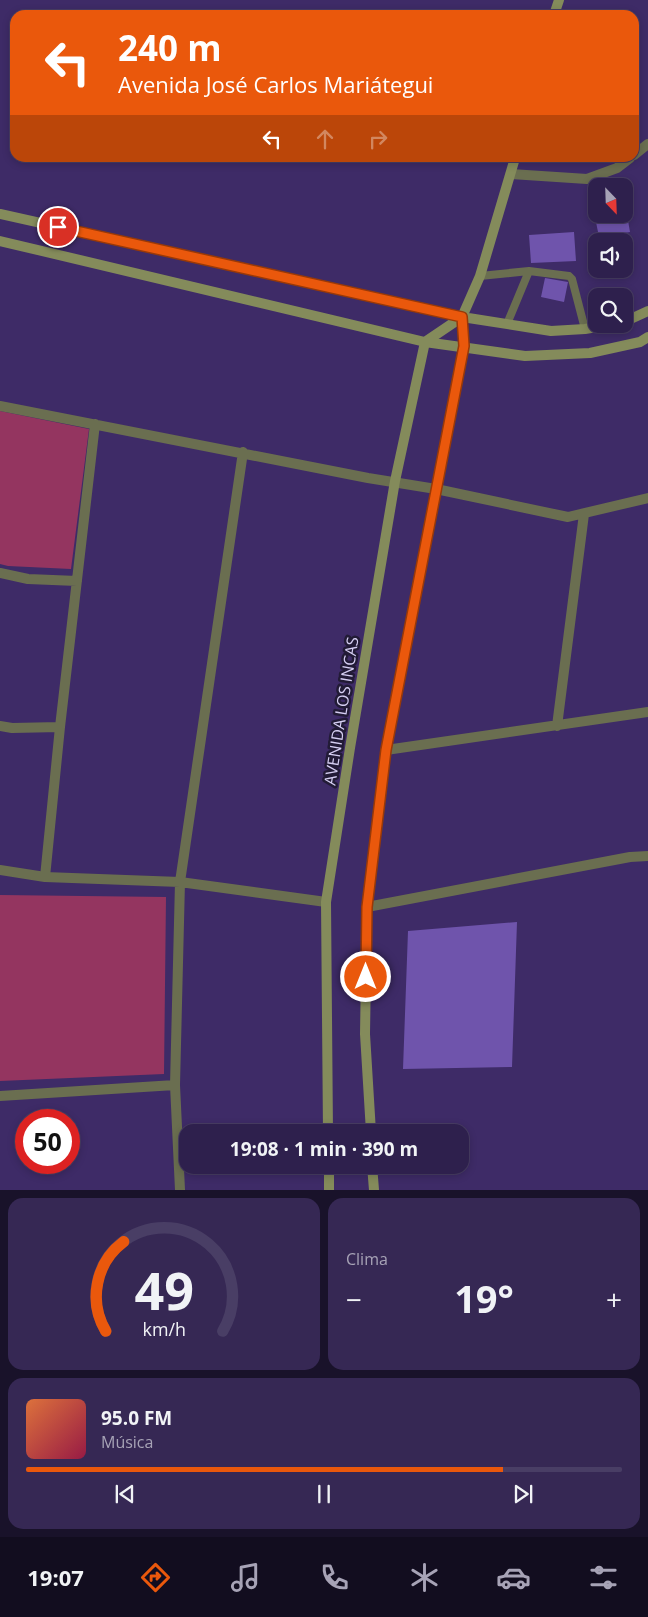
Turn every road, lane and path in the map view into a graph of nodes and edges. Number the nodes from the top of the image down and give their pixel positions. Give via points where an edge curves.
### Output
1 (514, 162) edge
2 (625, 162) edge
3 (512, 174) junction
4 (0, 214) edge
5 (0, 241) edge
6 (529, 271) junction
7 (480, 276) junction
8 (648, 311) edge
9 (462, 317) junction
10 (633, 318) edge
11 (507, 324) junction
12 (588, 328) edge
13 (585, 329) junction
14 (648, 337) edge
15 (426, 342) junction
16 (464, 346) junction
17 (0, 406) edge
18 (95, 424) junction
19 (243, 452) junction
20 (395, 481) junction
21 (436, 489) junction
22 (648, 498) edge
23 (584, 514) junction
24 (0, 573) edge
25 (77, 582) junction
26 (648, 712) edge
27 (0, 726) edge
28 (60, 726) junction
29 (557, 726) junction
30 (386, 750) junction
31 (648, 856) edge
32 (0, 870) edge
33 (45, 877) junction
34 (180, 882) junction
35 (326, 902) junction
36 (367, 907) junction
37 (175, 1085) junction
38 (0, 1096) edge
39 (328, 1124) edge
40 (371, 1124) edge
41 (329, 1174) edge
42 (373, 1174) edge
43 (180, 1190) edge
44 (330, 1190) edge
45 (374, 1190) edge

1 - 3 main road
2 - 3 street via 587,179
3 - 7 main road
4 - 9 main road
5 - 15 main road
6 - 7 lane
6 - 11 lane
6 - 13 lane via 572,279
7 - 9 main road
8 - 10 main road
9 - 11 main road
9 - 15 main road
9 - 16 main road
11 - 13 main road via 551,332
12 - 13 main road
14 - 16 main road via 640,342 590,353 525,356
15 - 16 main road
15 - 20 main road, AVENIDA LOS INCAS
16 - 21 main road
17 - 18 street
18 - 19 street
18 - 25 street
19 - 20 street
19 - 34 street
20 - 21 street
20 - 35 main road, AVENIDA LOS INCAS
21 - 23 street via 568,517
21 - 30 main road
22 - 23 street
23 - 29 street
24 - 25 street via 28,579
25 - 28 street
26 - 29 street
27 - 28 street
28 - 33 street
29 - 30 street
30 - 36 main road
31 - 36 street
32 - 33 street
33 - 34 street
34 - 35 street
34 - 37 street
35 - 39 main road, AVENIDA LOS INCAS
36 - 40 main road via 365,1034
37 - 38 street
37 - 43 street
41 - 44 main road
42 - 45 main road

